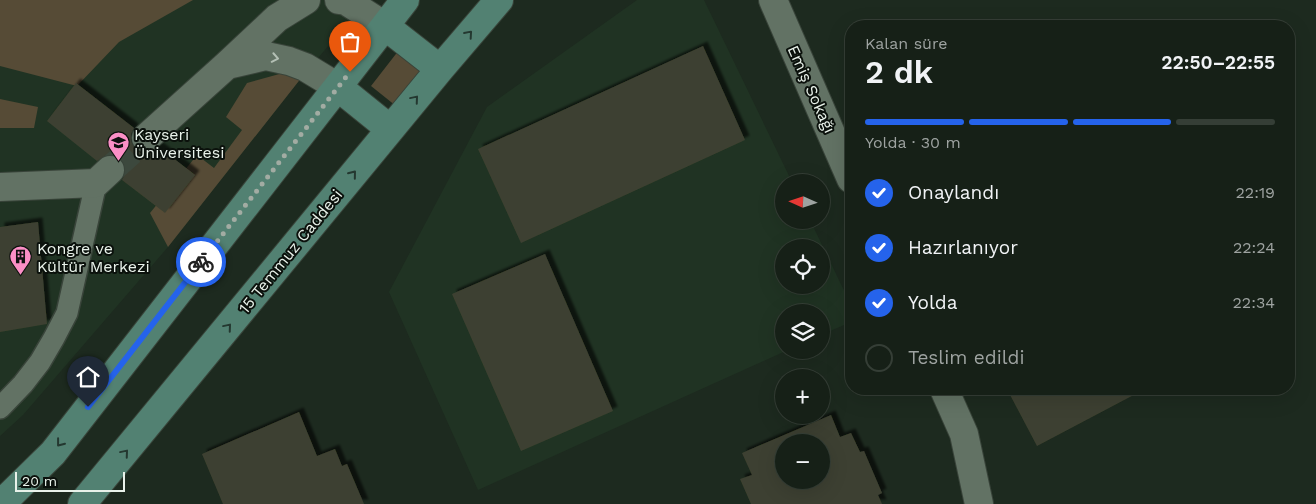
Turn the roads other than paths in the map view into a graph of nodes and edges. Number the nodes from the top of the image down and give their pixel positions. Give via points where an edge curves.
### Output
1 (306, 0) edge
2 (339, 0) edge
3 (405, 0) edge
4 (499, 0) edge
5 (773, 0) edge
6 (385, 26) junction
7 (227, 65) junction
8 (440, 69) junction
9 (338, 87) junction
10 (390, 129) junction
11 (146, 138) tunnel mouth
12 (845, 165) edge
13 (103, 176) joint
14 (0, 187) edge
15 (947, 395) edge
16 (0, 408) edge
17 (1, 504) edge
18 (82, 504) edge
19 (979, 504) edge

1 - 7 street via 277,18
2 - 6 street via 346,1
3 - 6 main road
8 -> 4 main road, 15 Temmuz Caddesi
5 - 12 street, Emiş Sokağı
6 - 8 main road
6 - 9 main road
7 -> 9 street via 266,56 305,67
7 - 11 street
10 -> 8 main road, 15 Temmuz Caddesi
9 - 10 main road
9 -> 17 main road via 53,453
18 -> 10 main road, 15 Temmuz Caddesi
13 - 14 street
13 - 16 lane via 67,313 40,362
15 - 19 street via 964,434

